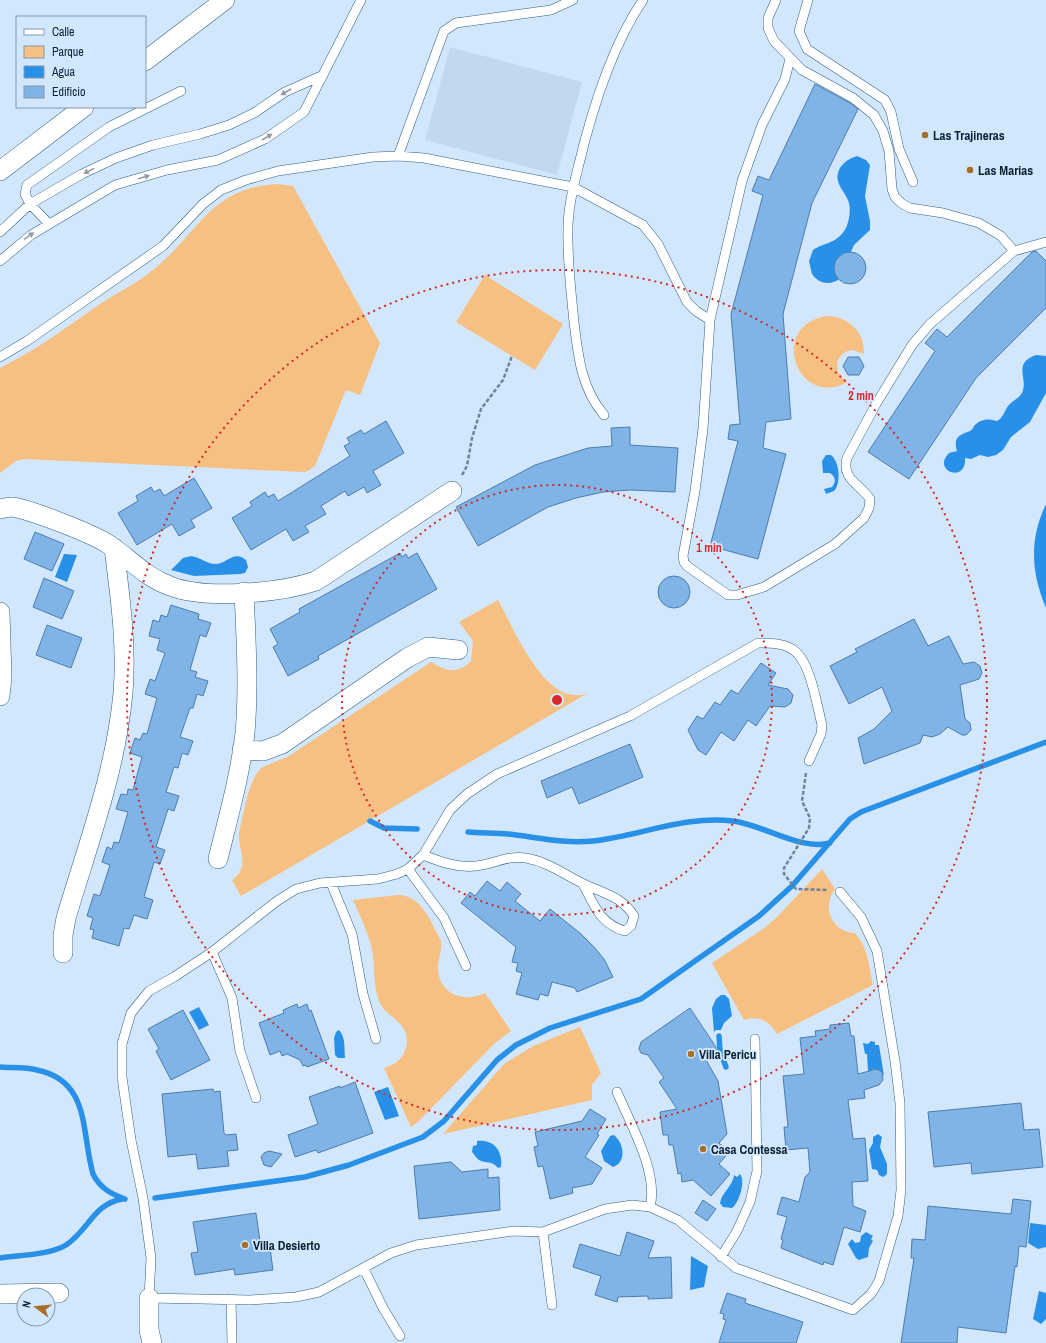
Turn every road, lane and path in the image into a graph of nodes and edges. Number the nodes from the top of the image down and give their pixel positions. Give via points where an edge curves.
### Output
1 (225, 0) edge
2 (361, 0) edge
3 (573, 0) edge
4 (643, 0) edge
5 (776, 0) edge
6 (808, 0) edge
7 (790, 59) junction
8 (146, 60) edge
9 (322, 76) junction
10 (181, 91) dead end
11 (83, 108) edge
12 (398, 156) junction
13 (0, 171) edge
14 (913, 182) dead end
15 (573, 187) junction
16 (30, 204) junction
17 (49, 224) junction
18 (0, 232) edge
19 (1046, 242) edge
20 (1014, 251) junction
21 (0, 261) edge
22 (710, 320) junction
23 (0, 356) edge
24 (512, 356) dead end
25 (604, 415) dead end
26 (452, 491) joint
27 (0, 509) edge
28 (114, 548) junction
29 (244, 592) junction
30 (0, 612) edge
31 (458, 650) dead end
32 (0, 696) edge
33 (242, 750) junction
34 (809, 761) joint
35 (423, 855) junction
36 (218, 859) dead end
37 (408, 869) junction
38 (331, 883) junction
39 (583, 884) junction
40 (840, 892) joint
41 (212, 952) junction
42 (63, 953) dead end
43 (466, 966) dead end
44 (376, 1039) dead end
45 (754, 1039) dead end
46 (617, 1092) dead end
47 (256, 1098) dead end
48 (650, 1207) junction
49 (543, 1232) junction
50 (721, 1257) junction
51 (364, 1269) junction
52 (0, 1294) edge
53 (59, 1294) dead end
54 (149, 1298) junction
55 (231, 1299) junction
56 (552, 1304) dead end
57 (400, 1336) dead end
58 (152, 1343) edge
59 (232, 1343) edge

1 - 8 street
2 - 9 lane
3 - 12 lane via 551,10 456,23 444,31
4 - 15 lane via 631,18 605,77
5 - 7 lane via 768,18 768,28 774,41
6 - 14 lane via 799,30 807,49 885,100 891,112 899,149
7 - 20 lane via 814,77 853,98 874,115 883,131 888,151 892,188 895,197 901,203 910,208 943,213 980,224 1001,236
7 - 22 lane via 785,79 762,125 742,181
9 -> 16 lane via 285,92 254,113 229,125 153,145 116,158
17 -> 9 lane via 115,186 167,170 218,160 265,139 304,112
10 - 16 lane via 109,127 27,185 25,194
11 - 13 street
12 - 15 lane via 424,158
12 - 23 lane via 373,157 278,171 231,185 212,196 163,246 27,341
15 - 22 lane via 643,225 658,244 687,302
15 - 25 lane via 568,227 578,351 586,386
16 - 17 lane
16 - 18 lane
21 -> 17 lane via 20,243
19 - 20 lane
20 - 22 lane via 912,345 876,404 844,467 870,499 864,518 836,544 796,569 764,587 737,595 728,595 687,566 683,556 703,429
24 - 26 path via 503,380 481,409 467,466
26 - 29 street via 316,581 281,590
27 - 28 street via 15,508 46,518 93,536
28 - 29 street via 142,572 171,587 190,592
28 - 42 street via 124,656 121,714 109,775 66,918 62,940
29 - 33 street via 246,716
30 - 32 street
31 - 33 street via 428,647 406,658 282,744 263,751
33 - 36 street
34 - 35 lane via 821,734 822,725 803,662 796,652 778,644 758,643 630,716 498,774 467,794 450,810
34 - 40 path via 802,801 810,818 809,828 784,868 784,874 796,889
35 - 37 lane
35 - 39 lane via 458,867 477,866 510,858 526,858 557,868
37 - 38 lane via 378,879
37 - 43 lane via 444,918
38 - 41 lane via 296,889
38 - 44 lane via 352,934 363,994
39 - 39 lane via 602,918 613,927 625,930 631,926 634,916 626,904
40 - 50 lane via 860,917 877,951 899,1089 901,1198 896,1226 879,1281 853,1310 743,1271
41 - 47 lane via 232,998 239,1047
41 - 54 lane via 149,992 131,1013 122,1044 122,1077 152,1258
45 - 50 lane via 757,1171 750,1202 737,1231
46 - 48 lane via 650,1171
48 - 49 lane via 613,1207
48 - 50 lane via 678,1220
49 - 51 lane via 513,1231 416,1245 391,1253
49 - 56 lane
51 - 55 lane via 319,1292 273,1299
51 - 57 lane
52 - 53 street
54 - 55 lane
54 - 58 street via 149,1330
55 - 59 lane

